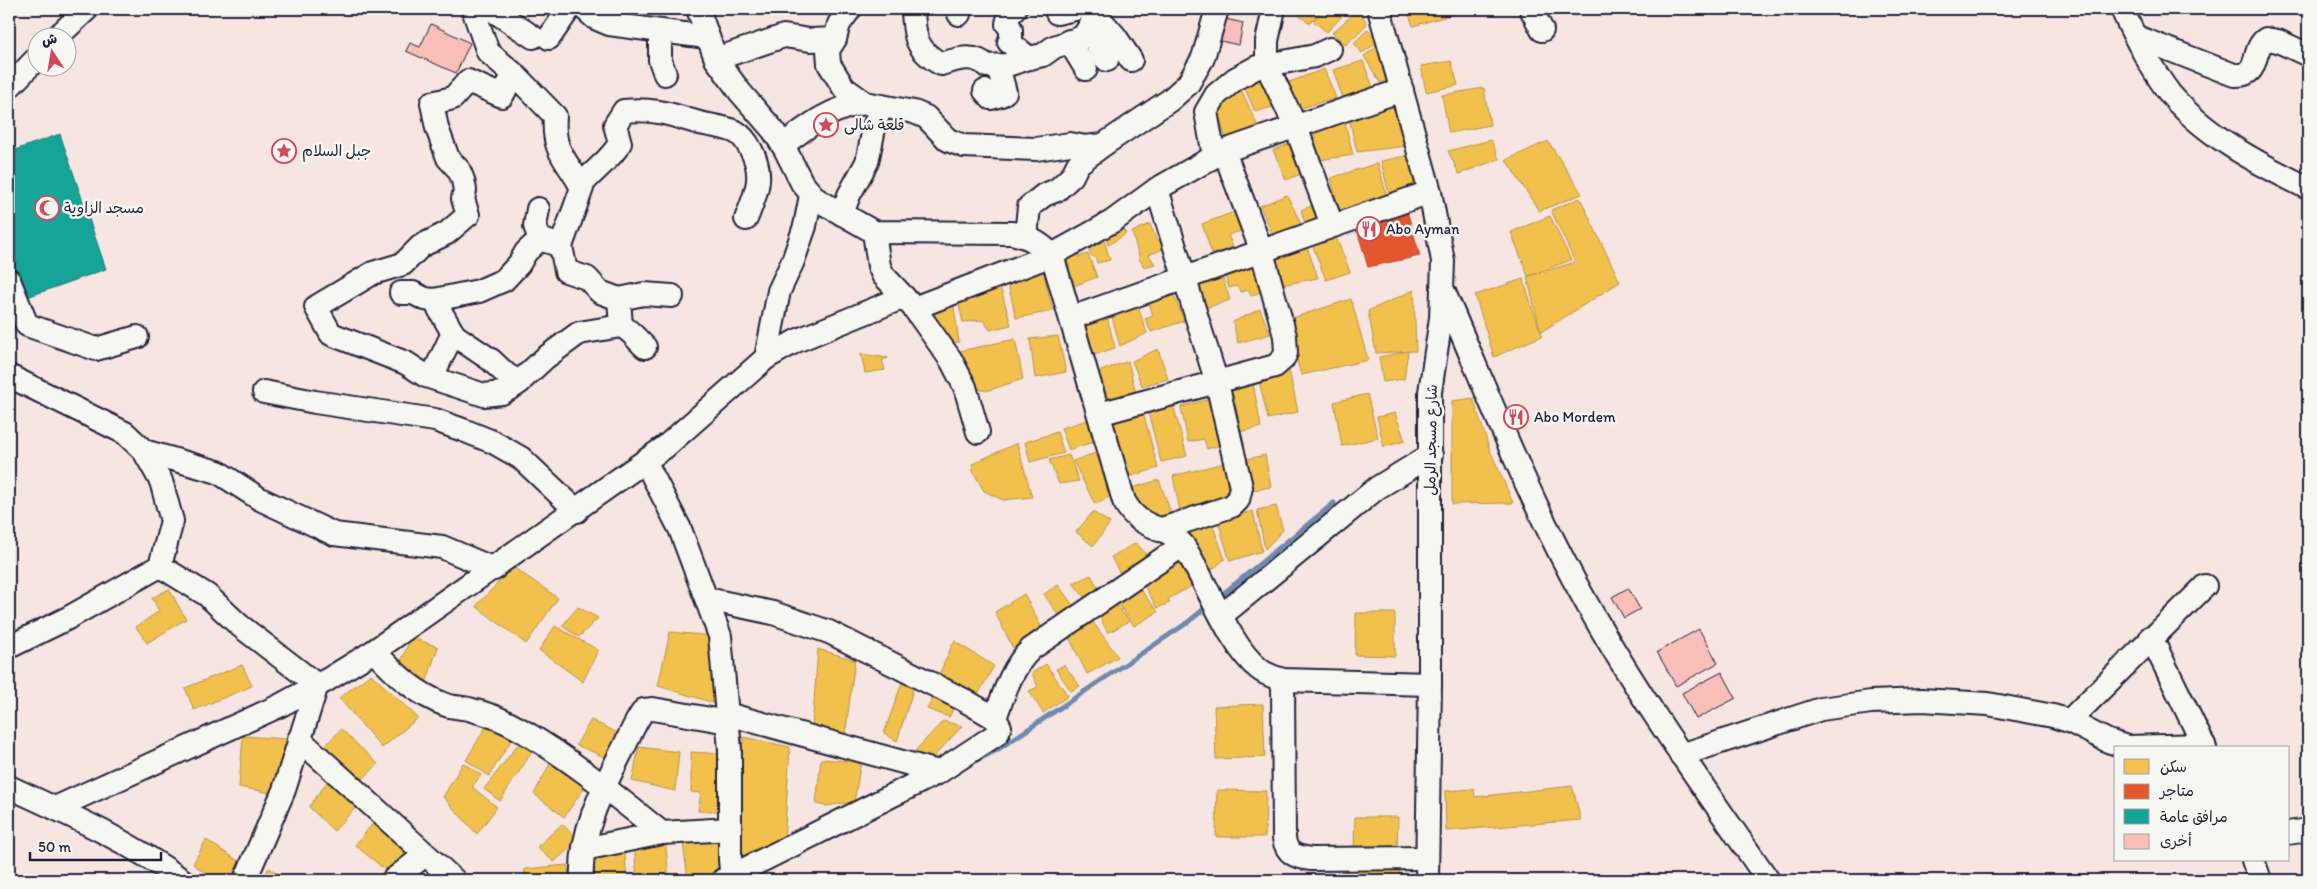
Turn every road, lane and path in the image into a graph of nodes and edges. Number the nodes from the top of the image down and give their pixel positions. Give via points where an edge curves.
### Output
1 (88, 9) edge
2 (477, 9) edge
3 (491, 9) edge
4 (569, 9) edge
5 (585, 9) edge
6 (698, 9) edge
7 (850, 9) edge
8 (913, 9) edge
9 (1015, 9) edge
10 (1216, 9) edge
11 (1274, 9) edge
12 (1379, 9) edge
13 (1531, 9) edge
14 (2122, 9) edge
15 (1071, 13) edge
16 (67, 28) edge
17 (660, 30) junction
18 (1542, 30) dead end
19 (706, 37) junction
20 (2137, 37) junction
21 (835, 39) junction
22 (1069, 41) junction
23 (1330, 49) dead end
24 (2308, 55) edge
25 (1029, 58) junction
26 (716, 59) junction
27 (1106, 60) dead end
28 (1131, 60) dead end
29 (998, 66) junction
30 (1267, 66) junction
31 (28, 67) edge
32 (1086, 68) dead end
33 (514, 74) junction
34 (665, 74) dead end
35 (1192, 76) junction
36 (9, 87) edge
37 (1402, 90) junction
38 (985, 91) dead end
39 (1216, 95) junction
40 (873, 105) junction
41 (1296, 127) junction
42 (1103, 145) junction
43 (780, 152) junction
44 (1219, 153) junction
45 (581, 186) junction
46 (2308, 188) edge
47 (1157, 189) junction
48 (1430, 192) junction
49 (811, 195) junction
50 (538, 209) dead end
51 (842, 214) junction
52 (746, 219) dead end
53 (1332, 225) junction
54 (874, 232) junction
55 (1026, 236) junction
56 (550, 243) junction
57 (1262, 252) junction
58 (1052, 255) junction
59 (1185, 278) junction
60 (9, 280) edge
61 (1443, 289) junction
62 (400, 294) dead end
63 (672, 296) dead end
64 (619, 299) junction
65 (434, 300) junction
66 (909, 303) junction
67 (1071, 318) junction
68 (621, 326) junction
69 (453, 334) junction
70 (137, 337) dead end
71 (645, 347) dead end
72 (766, 358) junction
73 (9, 376) edge
74 (432, 377) junction
75 (520, 382) junction
76 (1217, 383) junction
77 (264, 392) dead end
78 (1099, 414) junction
79 (978, 432) dead end
80 (144, 451) junction
81 (1431, 455) junction
82 (645, 461) junction
83 (577, 511) junction
84 (1159, 530) junction
85 (1183, 545) junction
86 (160, 566) junction
87 (494, 569) junction
88 (2205, 586) dead end
89 (707, 600) junction
90 (1222, 615) junction
91 (2151, 637) junction
92 (9, 647) edge
93 (374, 651) junction
94 (1283, 680) junction
95 (1430, 684) junction
96 (316, 686) junction
97 (727, 718) junction
98 (995, 718) junction
99 (2069, 721) junction
100 (299, 739) junction
101 (2123, 746) edge
102 (2205, 746) edge
103 (1681, 755) junction
104 (939, 772) junction
105 (604, 786) junction
106 (9, 787) edge
107 (55, 808) junction
108 (730, 828) junction
109 (2308, 830) edge
110 (662, 833) junction
111 (2290, 833) edge
112 (584, 849) junction
113 (425, 854) junction
114 (1427, 858) junction
115 (2254, 862) edge
116 (729, 879) edge
117 (182, 880) edge
118 (244, 880) edge
119 (393, 880) edge
120 (454, 880) edge
121 (582, 880) edge
122 (1426, 880) edge
123 (1768, 880) edge
124 (2260, 880) edge

1 - 16 street
2 - 33 street via 475,15 488,52
3 - 4 street via 541,38
5 - 17 street via 609,24
6 - 19 street
7 - 21 street via 838,24
8 - 29 street via 917,38 925,55 942,64 971,58 981,60 987,66
9 - 25 street via 1007,24 1011,29 1010,39
10 - 35 street via 1203,58
11 - 30 street via 1267,41
12 - 37 street, شارع مسجد الرمل
13 - 18 street
14 - 20 street
15 - 22 street via 1083,37
15 - 27 street
15 - 28 street via 1115,36
17 - 19 street
17 - 34 street via 659,54
19 - 26 street
20 - 24 street via 2242,76 2253,68 2261,43 2266,39
20 - 46 street via 2170,93 2202,125 2285,178
21 - 26 street via 784,36
21 - 40 street via 828,50 829,64 844,88
22 - 25 street via 1043,55
22 - 32 street
23 - 30 street via 1315,56
25 - 29 street
26 - 43 street via 773,130
29 - 38 street via 1005,92 992,98
30 - 39 street via 1257,67 1235,79
30 - 41 street
31 - 36 street
33 - 45 street via 555,116 557,149
33 - 74 street via 502,96 468,81 453,98 432,103 448,158 463,180 463,199 468,215 448,233 421,246 403,264 373,273 316,307 331,334 406,363
35 - 39 street
35 - 42 street via 1170,100
37 - 41 street
37 - 48 street, شارع مسجد الرمل
39 - 44 street via 1206,112
40 - 42 street via 926,116 948,140 964,146 1036,149 1070,144 1085,147
40 - 43 street via 850,104 829,113
40 - 51 street via 874,124 867,162
41 - 44 street
41 - 53 street
42 - 55 street via 1078,164 1072,176 1057,190 1044,194 1028,207
43 - 49 street
44 - 47 street
44 - 57 street
45 - 52 street via 620,143 615,124 624,111 664,112 726,128 739,134 749,146 760,171
45 - 56 street via 572,221
47 - 58 street via 1113,221
47 - 59 street
48 - 53 street
48 - 61 street, شارع مسجد الرمل via 1444,261
49 - 51 street
49 - 72 street via 805,226 779,290
50 - 56 street via 535,226
51 - 54 street
53 - 57 street
54 - 55 street via 1012,233
54 - 66 street via 881,271
55 - 58 street
56 - 64 street via 566,271 587,278 600,292
56 - 65 street via 526,252 504,280 479,291
57 - 59 street
57 - 76 street via 1285,336 1286,353 1274,366
58 - 66 street
58 - 67 street
59 - 67 street
59 - 76 street
60 - 70 street via 27,324 96,349
61 - 81 street, شارع مسجد الرمل via 1430,392
61 - 103 street via 1530,491 1577,584
62 - 65 street via 413,293
63 - 64 street via 644,294
64 - 68 street
65 - 69 street
66 - 72 street via 796,340
66 - 79 street via 965,387
67 - 78 street
68 - 71 street via 632,331
68 - 75 street via 579,333
69 - 74 street
69 - 75 street
72 - 82 street
73 - 80 street via 125,433
74 - 75 street via 484,394 502,393
76 - 78 street
76 - 84 street via 1240,487 1238,500 1232,506
77 - 83 street via 435,420 463,430 521,458
78 - 84 street via 1129,511 1148,526
80 - 86 street via 161,481 172,521
80 - 87 street via 218,472 260,498 334,534 442,547
81 - 90 street via 1378,488
81 - 95 street, شارع مسجد الرمل
82 - 83 street
82 - 89 street via 680,529
83 - 87 street
84 - 85 street via 1173,535
85 - 90 street
85 - 98 street via 1021,658
86 - 92 street
86 - 96 street via 207,595 239,625
87 - 93 street
88 - 91 street
89 - 97 street via 720,636
89 - 98 street via 774,613 830,632
90 - 94 street via 1257,668
91 - 99 street
91 - 102 street
93 - 96 street
93 - 105 street via 411,687 448,706 493,716 521,730
94 - 95 street
94 - 114 street via 1284,838 1289,852 1311,859
95 - 114 street, شارع مسجد الرمل
96 - 100 street
96 - 107 street
97 - 104 street
97 - 105 street via 644,710
97 - 108 street
98 - 104 street via 1000,727 997,734
99 - 101 street via 2108,742
99 - 103 street via 1988,704 1922,700 1871,702 1821,709
100 - 113 street
100 - 118 street via 284,790
103 - 123 street
104 - 116 street
105 - 110 street
105 - 112 street
106 - 107 street
107 - 117 street via 138,851
108 - 110 street
108 - 116 street
109 - 111 street
110 - 112 street
112 - 121 street
113 - 119 street
113 - 120 street
114 - 122 street, شارع مسجد الرمل
115 - 124 street

